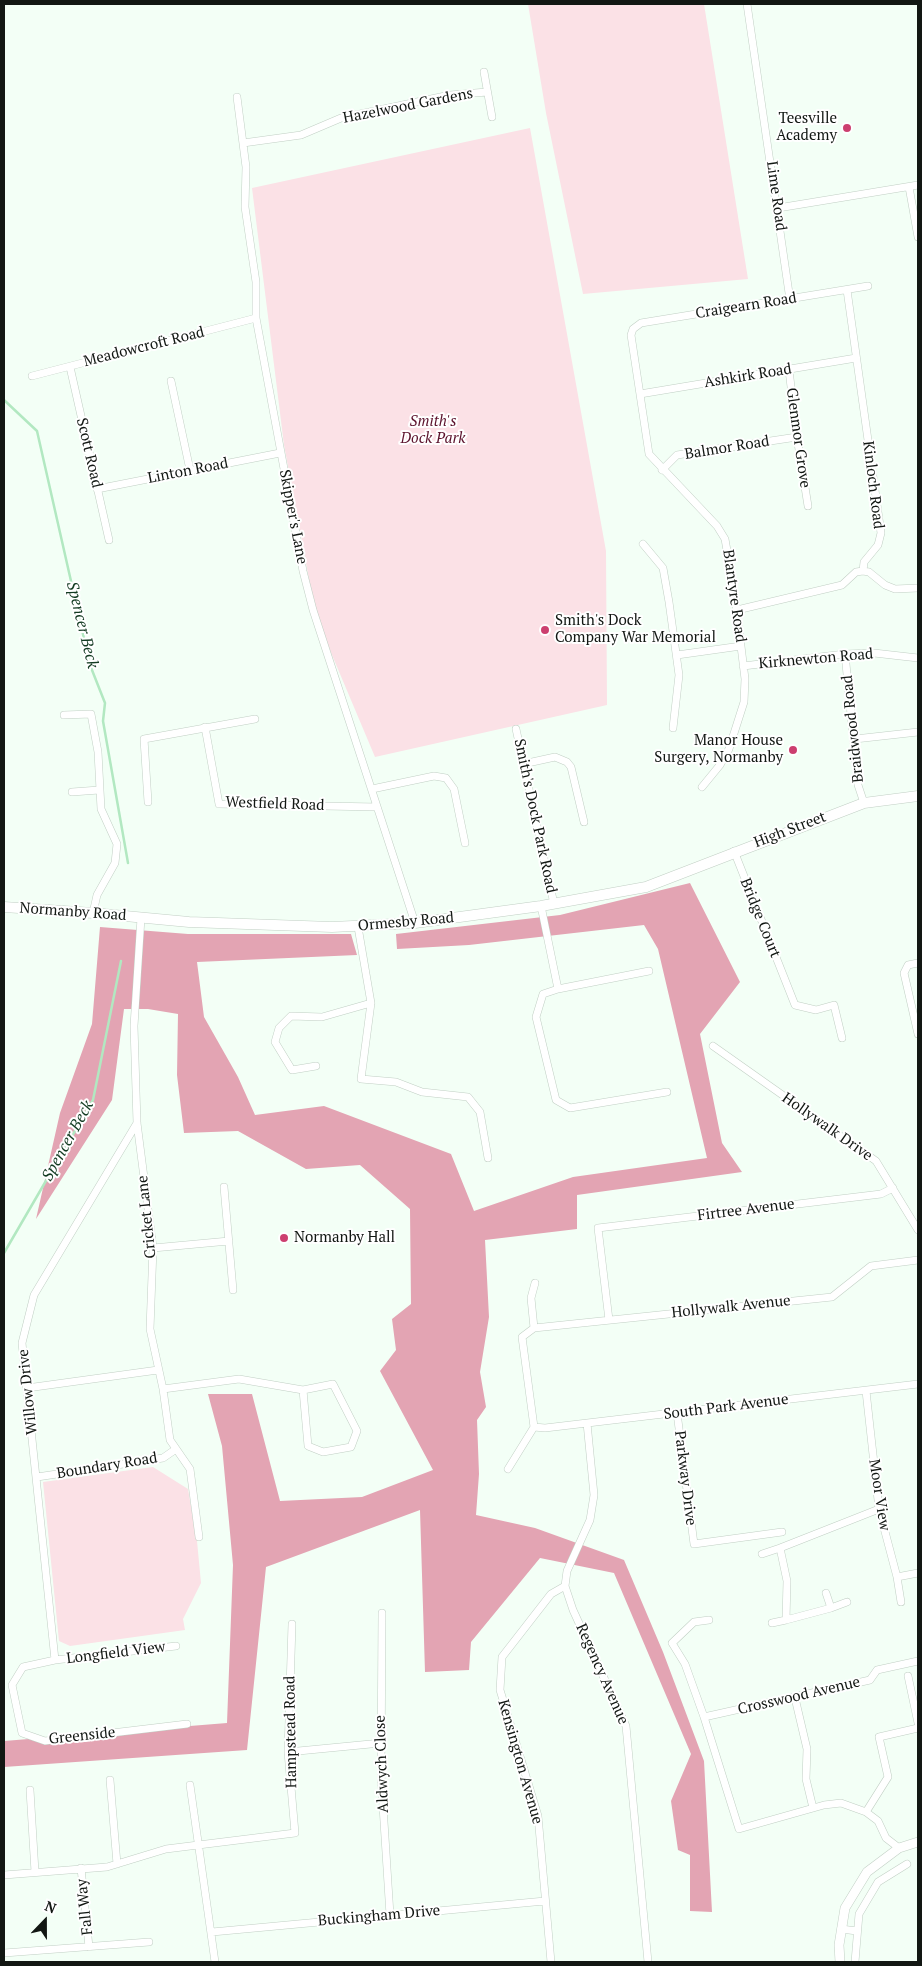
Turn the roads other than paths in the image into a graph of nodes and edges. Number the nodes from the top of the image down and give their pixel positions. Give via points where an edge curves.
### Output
1 (746, 4) edge
2 (484, 72) dead end
3 (487, 92) junction
4 (237, 98) dead end
5 (492, 117) dead end
6 (243, 143) junction
7 (918, 185) edge
8 (909, 187) junction
9 (778, 208) junction
10 (918, 238) edge
11 (868, 286) dead end
12 (847, 290) junction
13 (790, 300) junction
14 (256, 318) junction
15 (631, 335) joint
16 (856, 358) junction
17 (70, 367) junction
18 (789, 370) junction
19 (32, 376) dead end
20 (171, 381) dead end
21 (640, 394) junction
22 (796, 437) junction
23 (280, 453) junction
24 (190, 470) junction
25 (662, 470) junction
26 (97, 489) junction
27 (808, 506) dead end
28 (108, 540) dead end
29 (643, 544) dead end
30 (863, 571) junction
31 (918, 588) edge
32 (737, 610) junction
33 (741, 646) junction
34 (845, 654) junction
35 (677, 655) junction
36 (918, 658) edge
37 (744, 666) junction
38 (64, 715) dead end
39 (255, 719) dead end
40 (205, 727) junction
41 (673, 728) dead end
42 (516, 729) dead end
43 (918, 732) edge
44 (854, 739) junction
45 (523, 764) junction
46 (702, 786) dead end
47 (372, 789) junction
48 (99, 790) junction
49 (72, 792) dead end
50 (918, 796) edge
51 (148, 802) dead end
52 (864, 803) junction
53 (377, 807) junction
54 (584, 822) dead end
55 (465, 843) dead end
56 (734, 851) junction
57 (667, 880) joint
58 (554, 904) junction
59 (541, 906) junction
60 (4, 908) edge
61 (93, 912) junction
62 (141, 918) junction
63 (416, 923) junction
64 (358, 927) junction
65 (918, 963) edge
66 (649, 971) dead end
67 (558, 989) junction
68 (370, 1004) junction
69 (918, 1034) edge
70 (842, 1038) dead end
71 (713, 1046) dead end
72 (316, 1066) dead end
73 (667, 1092) dead end
74 (137, 1123) junction
75 (488, 1158) dead end
76 (224, 1187) dead end
77 (893, 1188) junction
78 (918, 1230) edge
79 (229, 1241) junction
80 (153, 1248) junction
81 (918, 1260) edge
82 (535, 1283) dead end
83 (233, 1290) dead end
84 (609, 1320) junction
85 (534, 1328) junction
86 (158, 1370) junction
87 (918, 1384) edge
88 (27, 1388) junction
89 (163, 1389) junction
90 (303, 1390) junction
91 (866, 1390) junction
92 (677, 1413) junction
93 (588, 1423) junction
94 (534, 1427) junction
95 (176, 1449) junction
96 (508, 1469) dead end
97 (37, 1477) junction
98 (878, 1509) junction
99 (782, 1532) dead end
100 (199, 1537) dead end
101 (780, 1548) junction
102 (762, 1554) dead end
103 (918, 1573) edge
104 (897, 1577) junction
105 (566, 1586) junction
106 (826, 1593) dead end
107 (848, 1602) dead end
108 (901, 1602) dead end
109 (831, 1608) junction
110 (382, 1613) dead end
111 (710, 1620) dead end
112 (786, 1620) junction
113 (772, 1623) dead end
114 (292, 1624) dead end
115 (176, 1646) dead end
116 (55, 1660) junction
117 (918, 1661) edge
118 (908, 1676) dead end
119 (795, 1698) junction
120 (704, 1717) junction
121 (918, 1723) edge
122 (187, 1724) dead end
123 (918, 1728) edge
124 (381, 1743) junction
125 (288, 1752) junction
126 (110, 1780) dead end
127 (190, 1785) dead end
128 (30, 1790) dead end
129 (813, 1808) junction
130 (866, 1812) junction
131 (918, 1842) edge
132 (198, 1845) junction
133 (899, 1848) junction
134 (117, 1864) junction
135 (907, 1864) dead end
136 (80, 1868) junction
137 (35, 1872) junction
138 (4, 1875) edge
139 (545, 1901) junction
140 (390, 1915) junction
141 (841, 1929) junction
142 (857, 1931) junction
143 (212, 1932) junction
144 (149, 1942) dead end
145 (89, 1946) junction
146 (4, 1953) edge
147 (215, 1962) edge
148 (551, 1962) edge
149 (648, 1962) edge
150 (840, 1962) edge
151 (855, 1962) edge

1 - 9 street, Lime Road
2 - 3 street, Hazelwood Gardens
3 - 5 street, Hazelwood Gardens
3 - 6 street, Hazelwood Gardens via 450,96 341,118 301,135
4 - 6 street, Skipper's Lane
6 - 14 street, Skipper's Lane via 245,207 256,282
7 - 8 street
8 - 9 street
8 - 10 street
9 - 13 street, Lime Road
11 - 12 street, Craigearn Road
12 - 13 street, Craigearn Road
12 - 16 street, Kinloch Road
13 - 15 street, Craigearn Road via 640,322
14 - 17 street, Meadowcroft Road
14 - 23 street, Skipper's Lane
15 - 21 street, Blantyre Road
16 - 18 street, Ashkirk Road
16 - 30 street, Kinloch Road via 881,533 878,545 864,562
17 - 19 street, Meadowcroft Road
17 - 26 street, Scott Road
18 - 21 street, Ashkirk Road
18 - 22 street, Glenmor Grove
20 - 24 street
21 - 25 street, Blantyre Road via 649,454
22 - 25 street, Balmor Road via 677,455
22 - 27 street, Glenmor Grove
23 - 24 street, Linton Road
23 - 47 street, Skipper's Lane via 313,610
24 - 26 street, Linton Road
25 - 32 street, Blantyre Road via 717,526 725,540
26 - 28 street, Scott Road
29 - 35 street via 663,568
30 - 31 street via 896,589
30 - 32 street via 856,572 835,588
32 - 33 street, Blantyre Road
33 - 35 street
33 - 37 street, Blantyre Road
34 - 36 street, Kirknewton Road via 874,653
34 - 37 street, Kirknewton Road
34 - 44 street, Braidwood Road
35 - 41 street via 679,675
37 - 46 street, Blantyre Road via 744,702 739,722 725,757
38 - 48 street via 91,714 98,752
39 - 40 street
40 - 51 street via 144,739
40 - 53 street, Westfield Road via 219,804
42 - 45 street, Smith's Dock Park Road
43 - 44 street
44 - 52 street, Braidwood Road via 858,785
45 - 54 street via 555,758 567,762
45 - 58 street, Smith's Dock Park Road
47 - 53 street, Skipper's Lane
47 - 55 street via 434,776 446,778 454,789
48 - 49 street
48 - 61 street via 101,809 117,844 115,863 97,895
50 - 52 main road, High Street
52 - 56 main road, High Street
53 - 63 street, Skipper's Lane
56 - 57 main road, High Street
56 - 70 street, Bridge Court via 795,1005 816,1010 834,1005
57 - 58 main road, Ormesby Road via 623,892
58 - 59 main road, Ormesby Road
59 - 63 main road, Ormesby Road
59 - 67 street
60 - 61 main road, Normanby Road
61 - 62 main road, Normanby Road
62 - 64 main road, Ormesby Road
62 - 74 street, Cricket Lane via 134,1026
63 - 64 main road, Ormesby Road
64 - 68 street
65 - 69 street via 908,965 904,973
66 - 67 street
67 - 73 street via 543,994 536,1017 556,1100 570,1108
68 - 72 street via 322,1017 292,1016 279,1028 275,1042 292,1070
68 - 75 street via 360,1079 396,1082 422,1092 468,1097 480,1112
71 - 77 street, Hollywalk Drive via 876,1161
74 - 80 street, Cricket Lane
74 - 88 street, Willow Drive via 34,1295 22,1343
76 - 79 street
77 - 78 street, Hollywalk Drive
77 - 84 street, Firtree Avenue via 881,1194 598,1228
79 - 80 street
79 - 83 street
80 - 86 street, Cricket Lane via 150,1328
81 - 84 street, Hollywalk Avenue via 872,1266 832,1296
82 - 85 street via 531,1298
84 - 85 street, Hollywalk Avenue
85 - 94 street via 522,1337
86 - 88 street
86 - 89 street, Cricket Lane
87 - 91 street, South Park Avenue
88 - 97 street, Willow Drive
89 - 90 street via 239,1379
89 - 95 street, Cricket Lane via 170,1440
90 - 90 street via 334,1384 357,1431 351,1447 323,1452 308,1446
91 - 92 street, South Park Avenue
91 - 98 street, Moor View
92 - 93 street, South Park Avenue
92 - 99 street, Parkway Drive via 694,1544
93 - 94 street, South Park Avenue
93 - 105 street, Regency Avenue via 594,1495 590,1520 567,1570
94 - 96 street
95 - 97 street, Boundary Road via 163,1458
95 - 100 street, Cricket Lane via 190,1468
97 - 116 street, Willow Drive
98 - 101 street
98 - 104 street, Moor View
101 - 102 street
101 - 112 street via 787,1582
103 - 104 street
104 - 108 street, Moor View
105 - 139 street, Kensington Avenue via 551,1594 502,1658 500,1690 538,1816
105 - 149 street, Regency Avenue via 573,1610 626,1726
106 - 109 street
107 - 109 street
109 - 112 street
110 - 124 street, Aldwych Close
111 - 120 street via 694,1622 672,1643 685,1664
112 - 113 street
114 - 125 street, Hampstead Road
115 - 116 street, Longfield View
116 - 122 street, Greenside via 23,1667 12,1685 22,1733 45,1741
117 - 119 street, Crosswood Avenue via 877,1670 870,1680
118 - 121 street
119 - 120 street, Crosswood Avenue
119 - 129 street via 807,1750 806,1779
120 - 129 street via 739,1829
123 - 130 street via 879,1737 888,1777
124 - 125 street
124 - 140 street, Aldwych Close
125 - 132 street, Hampstead Road via 295,1833
126 - 134 street
127 - 132 street
128 - 137 street
129 - 130 street via 841,1804
130 - 133 street via 878,1822 886,1838
131 - 133 street
132 - 134 street via 166,1849
132 - 143 street
133 - 141 street via 867,1872 845,1908
134 - 136 street via 107,1868
135 - 142 street via 878,1882 859,1914
136 - 137 street
136 - 145 street, Fall Way
137 - 138 street
139 - 140 street, Buckingham Drive
139 - 148 street, Kensington Avenue
140 - 143 street, Buckingham Drive
141 - 142 street
141 - 150 street
142 - 151 street
143 - 147 street
144 - 145 street
145 - 146 street

